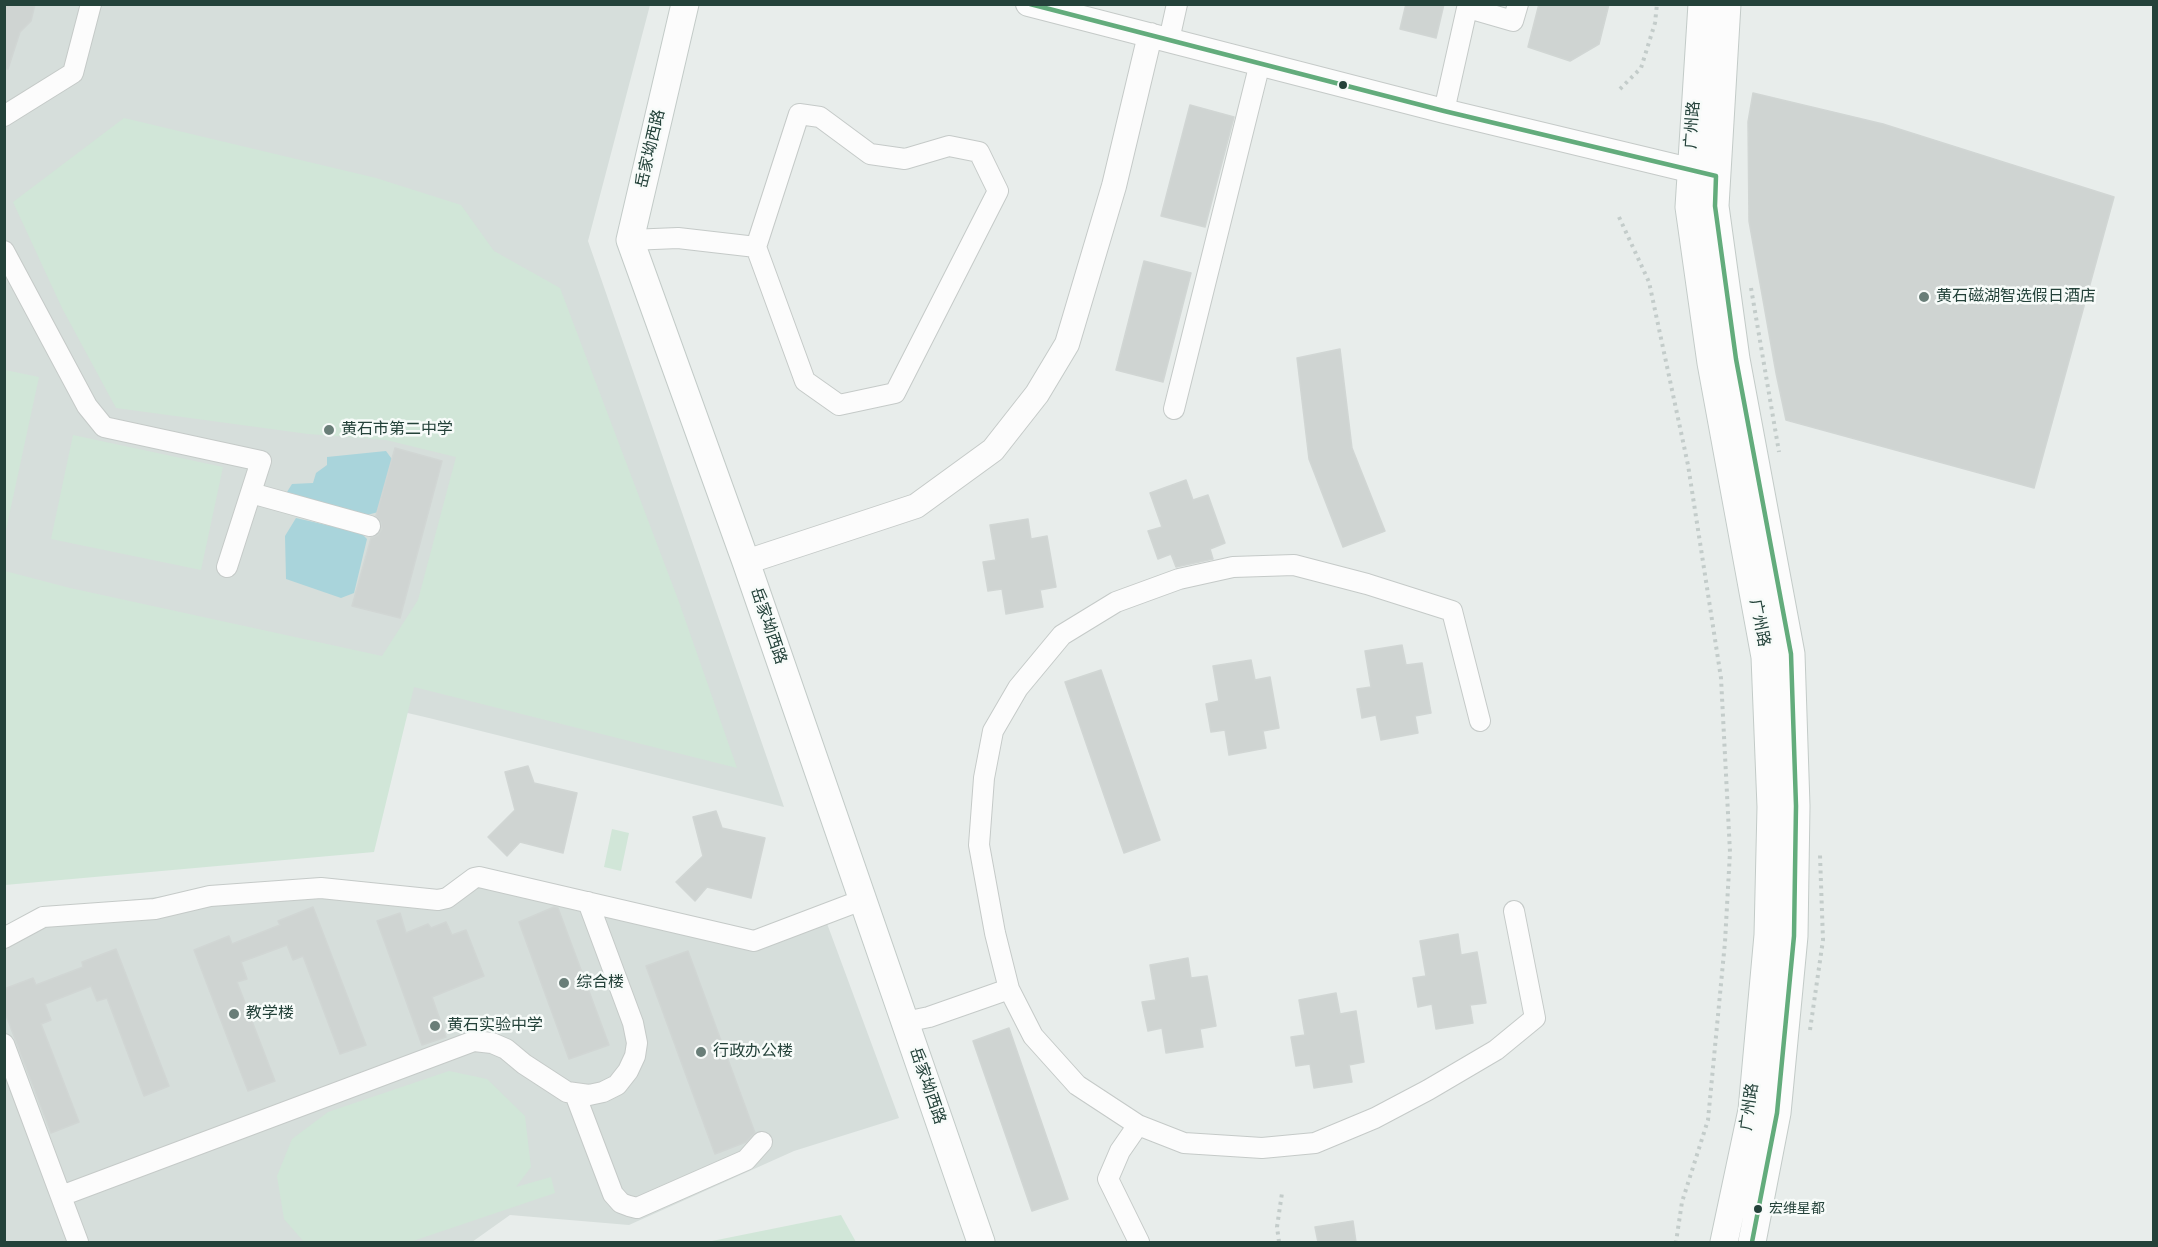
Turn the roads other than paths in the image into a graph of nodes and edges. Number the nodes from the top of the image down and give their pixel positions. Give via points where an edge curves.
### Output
1 (91, 4) edge
2 (685, 4) edge
3 (1029, 4) edge
4 (1177, 4) edge
5 (1518, 4) edge
6 (1702, 4) edge
7 (1727, 4) edge
8 (1468, 6) edge
9 (1159, 38) junction
10 (1260, 63) junction
11 (1444, 111) junction
12 (4, 116) edge
13 (1690, 170) junction
14 (1716, 176) junction
15 (630, 240) junction
16 (756, 247) junction
17 (4, 251) edge
18 (1174, 409) dead end
19 (251, 493) junction
20 (370, 526) dead end
21 (746, 562) junction
22 (227, 567) dead end
23 (1480, 721) dead end
24 (862, 900) junction
25 (588, 902) junction
26 (1514, 911) dead end
27 (4, 938) edge
28 (1009, 989) junction
29 (904, 1022) junction
30 (4, 1044) edge
31 (574, 1094) junction
32 (1138, 1125) junction
33 (762, 1142) dead end
34 (61, 1196) junction
35 (78, 1242) edge
36 (981, 1242) edge
37 (1139, 1242) edge
38 (1724, 1242) edge
39 (1752, 1242) edge

1 - 12 street via 73,73
2 - 15 main road, 岳家坳西路
3 - 9 street
4 - 9 street
5 - 8 street via 1513,21
6 - 13 main road, 广州路
7 - 14 main road, 广州路
8 - 11 street
9 - 10 street
9 - 21 street via 1067,344 1037,394 993,450 916,506
10 - 11 street
10 - 18 street
11 - 13 street
13 - 14 street
13 - 38 main road, 广州路 via 1689,207 1711,363 1765,657 1771,807 1768,935 1752,1110
14 - 39 main road, 广州路 via 1715,206 1736,359 1791,654 1794,936 1777,1113
15 - 16 street via 678,238
15 - 21 main road, 岳家坳西路
16 - 16 street via 805,381 839,405 895,393 998,190 979,152 949,146 905,159 870,154 820,117 799,114
17 - 19 street via 87,406 104,426 261,461
19 - 20 street
19 - 22 street
21 - 24 main road, 岳家坳西路
23 - 28 street via 1452,611 1294,565 1233,567 1179,579 1116,602 1062,635 1018,688 993,731 984,778 979,844
24 - 25 street via 754,941
24 - 29 main road, 岳家坳西路
25 - 27 street via 479,877 438,900 321,888 210,896 155,909 44,917
25 - 31 street via 638,1043 628,1071 617,1084 603,1092
26 - 32 street via 1534,1018 1496,1050 1428,1090 1315,1143 1262,1148 1184,1143
28 - 29 street
28 - 32 street via 1033,1036 1077,1085
29 - 36 main road, 岳家坳西路
30 - 34 street
31 - 33 street via 613,1194 629,1206 637,1208 747,1160
31 - 34 street via 506,1049 474,1041
32 - 37 street via 1120,1151 1108,1179
34 - 35 street

